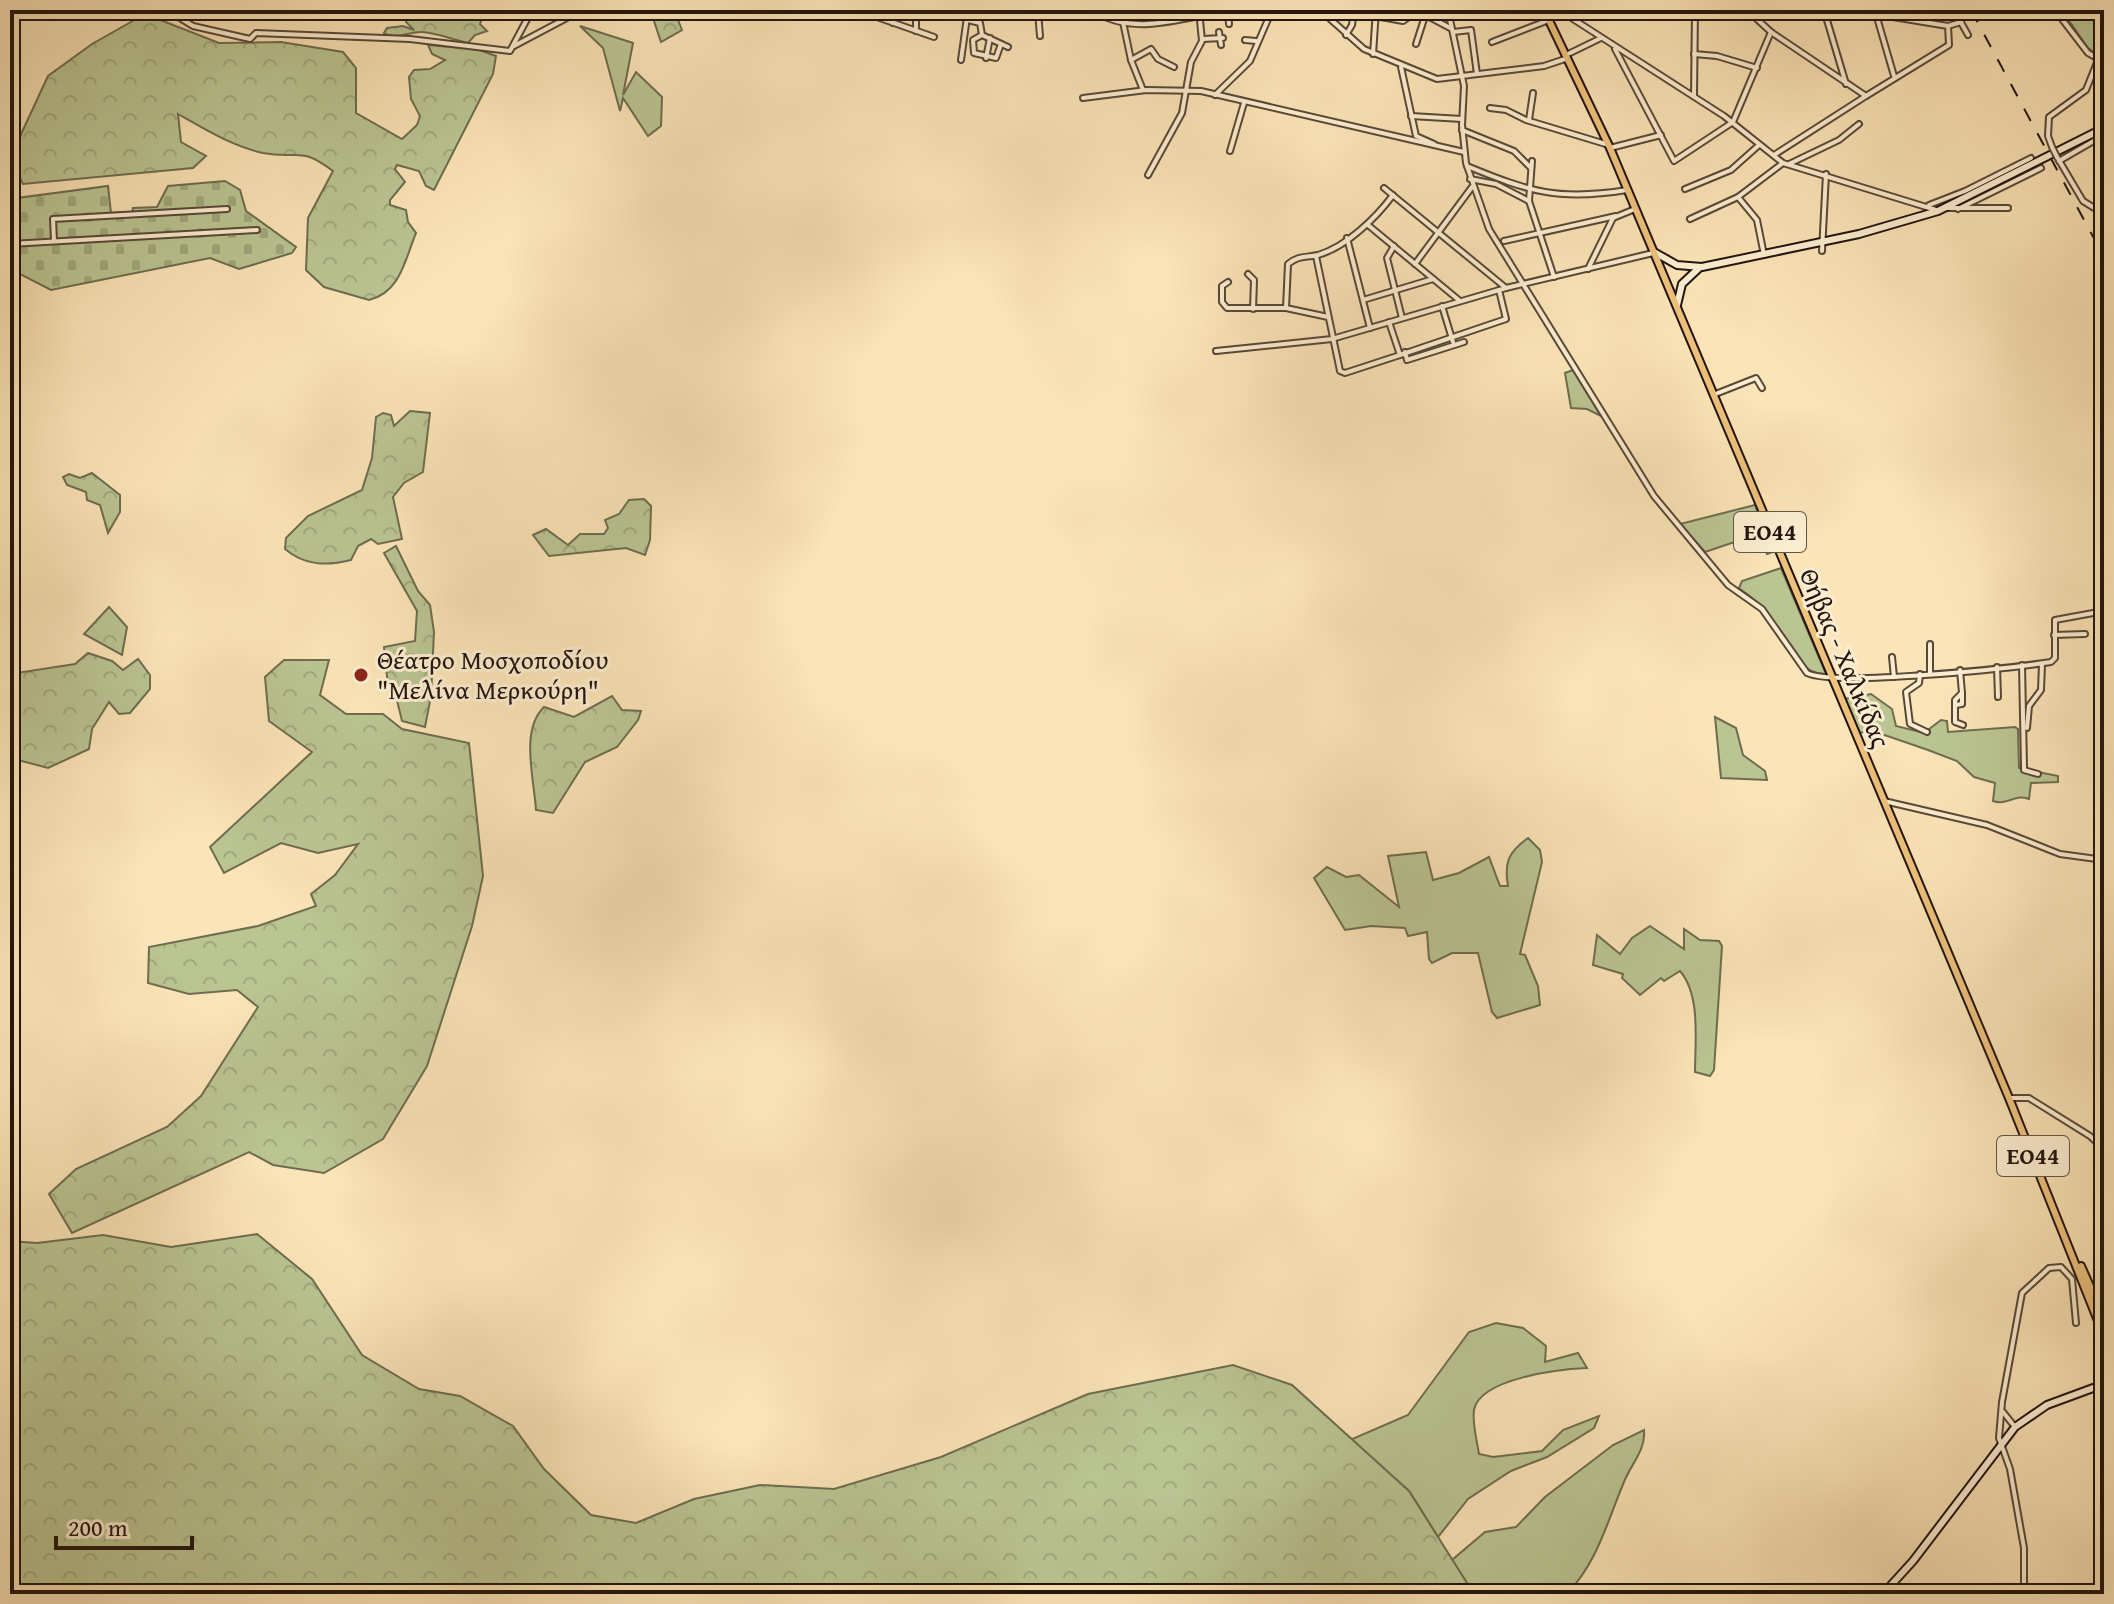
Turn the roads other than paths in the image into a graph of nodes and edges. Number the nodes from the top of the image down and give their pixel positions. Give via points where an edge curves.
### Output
1 (23, 10) edge
2 (167, 10) edge
3 (532, 10) edge
4 (582, 10) edge
5 (892, 10) edge
6 (916, 10) edge
7 (968, 10) edge
8 (1092, 10) edge
9 (1228, 10) edge
10 (1249, 10) edge
11 (1320, 10) edge
12 (1354, 10) edge
13 (1448, 10) edge
14 (1509, 10) edge
15 (1559, 10) edge
16 (1695, 10) edge
17 (1738, 10) edge
18 (1780, 10) edge
19 (1824, 10) edge
20 (1850, 10) edge
21 (1954, 10) edge
22 (2055, 10) edge
23 (1037, 11) edge
24 (1416, 11) edge
25 (1746, 11) edge
26 (1199, 12) edge
27 (1271, 12) edge
28 (1873, 12) edge
29 (1376, 13) edge
30 (10, 14) edge
31 (1547, 15) edge
32 (1425, 16) junction
33 (1489, 16) dead end
34 (877, 17) dead end
35 (968, 20) junction
36 (1123, 22) junction
37 (1961, 22) junction
38 (893, 23) junction
39 (1229, 24) dead end
40 (1948, 26) junction
41 (521, 30) junction
42 (1452, 30) junction
43 (916, 31) junction
44 (1771, 32) junction
45 (982, 35) junction
46 (1346, 35) junction
47 (1968, 35) dead end
48 (1040, 36) dead end
49 (934, 37) dead end
50 (990, 38) junction
51 (1601, 38) junction
52 (527, 39) junction
53 (1202, 39) junction
54 (1245, 40) dead end
55 (1256, 41) junction
56 (1492, 42) dead end
57 (1001, 44) junction
58 (1416, 44) dead end
59 (1221, 45) dead end
60 (512, 47) junction
61 (1008, 47) dead end
62 (1614, 47) junction
63 (1373, 54) junction
64 (1694, 54) junction
65 (1567, 57) junction
66 (986, 58) junction
67 (961, 60) dead end
68 (1131, 60) junction
69 (2101, 61) edge
70 (1400, 66) junction
71 (1174, 67) dead end
72 (1757, 68) junction
73 (1477, 74) junction
74 (1463, 76) junction
75 (1894, 76) junction
76 (1846, 84) junction
77 (1143, 90) junction
78 (1188, 90) junction
79 (1533, 93) dead end
80 (1215, 95) junction
81 (1866, 96) junction
82 (1694, 97) junction
83 (1083, 98) dead end
84 (1244, 103) junction
85 (1490, 108) dead end
86 (1411, 116) junction
87 (1462, 119) junction
88 (1529, 120) junction
89 (1733, 122) junction
90 (1859, 124) dead end
91 (2104, 128) edge
92 (1462, 130) junction
93 (1661, 135) junction
94 (2104, 135) edge
95 (1759, 145) junction
96 (1610, 147) junction
97 (1230, 151) dead end
98 (1464, 151) junction
99 (1774, 155) junction
100 (2031, 158) dead end
101 (2058, 159) junction
102 (1532, 161) dead end
103 (1786, 164) junction
104 (1466, 166) junction
105 (1531, 168) junction
106 (2041, 168) dead end
107 (1826, 174) junction
108 (1148, 175) dead end
109 (1470, 179) junction
110 (1472, 187) junction
111 (1384, 188) dead end
112 (1530, 188) junction
113 (1685, 189) dead end
114 (1627, 190) junction
115 (1393, 195) junction
116 (1738, 197) junction
117 (1529, 201) junction
118 (1926, 205) junction
119 (1947, 208) junction
120 (2008, 208) dead end
121 (227, 209) dead end
122 (1635, 209) junction
123 (1958, 209) junction
124 (1938, 211) junction
125 (2104, 214) edge
126 (1616, 216) junction
127 (1690, 219) dead end
128 (1368, 225) junction
129 (257, 230) dead end
130 (1539, 231) junction
131 (1439, 232) junction
132 (1347, 238) junction
133 (54, 241) junction
134 (1504, 241) dead end
135 (1825, 241) junction
136 (10, 244) edge
137 (1394, 246) junction
138 (1822, 251) dead end
139 (1654, 252) junction
140 (1764, 255) junction
141 (1316, 256) junction
142 (1415, 264) junction
143 (1702, 267) junction
144 (1588, 269) junction
145 (1248, 274) dead end
146 (1554, 277) junction
147 (1433, 279) junction
148 (1228, 282) dead end
149 (1524, 284) junction
150 (1506, 288) junction
151 (1499, 290) junction
152 (1395, 291) junction
153 (1363, 300) junction
154 (1460, 301) junction
155 (1442, 306) junction
156 (1286, 308) junction
157 (1253, 309) junction
158 (1677, 310) junction
159 (1328, 317) junction
160 (1402, 318) junction
161 (1389, 322) junction
162 (1370, 328) junction
163 (1451, 335) junction
164 (1332, 339) junction
165 (1453, 342) junction
166 (1464, 342) dead end
167 (1422, 345) junction
168 (1216, 351) dead end
169 (1402, 354) junction
170 (1426, 354) junction
171 (1762, 388) dead end
172 (1712, 396) junction
173 (2104, 611) edge
174 (2085, 634) dead end
175 (2054, 635) junction
176 (1930, 644) dead end
177 (1892, 657) dead end
178 (2042, 664) junction
179 (2022, 665) junction
180 (1997, 667) junction
181 (1960, 670) junction
182 (1930, 673) junction
183 (1920, 674) junction
184 (1831, 677) junction
185 (1894, 677) junction
186 (1998, 697) dead end
187 (1963, 725) dead end
188 (2027, 728) junction
189 (1927, 732) dead end
190 (2038, 774) dead end
191 (1884, 801) junction
192 (2104, 860) edge
193 (2009, 1098) junction
194 (2104, 1149) edge
195 (2066, 1236) junction
196 (2104, 1318) edge
197 (2076, 1323) dead end
198 (2104, 1336) edge
199 (2104, 1385) edge
200 (2003, 1410) junction
201 (2015, 1427) junction
202 (2001, 1443) junction
203 (1883, 1594) edge
204 (2024, 1594) edge

1 - 30 street
2 - 60 street via 193,26 250,39 256,33 410,39 510,51
3 - 41 street
4 - 52 street
5 - 38 street
6 - 43 street
7 - 35 street
8 - 36 street
9 - 26 street
9 - 39 street
10 - 27 street
11 - 46 street
12 - 46 street
13 - 42 street
14 - 33 street
15 - 31 main road
15 - 51 street
16 - 64 street
17 - 25 street
18 - 25 street
19 - 76 street
20 - 28 street
21 - 37 street
22 - 69 street
23 - 48 street
24 - 29 street via 1403,21
24 - 32 street
25 - 44 street
26 - 36 street via 1156,25
26 - 53 street
27 - 55 street
28 - 40 street
28 - 75 street
29 - 63 street
31 - 56 street
31 - 65 main road, Θήβας - Χαλκίδας / ΕΟ44
32 - 42 street
32 - 58 street
34 - 38 street
35 - 45 street via 980,23
35 - 67 street
36 - 68 street
37 - 40 street
37 - 47 street
38 - 43 street
40 - 75 street via 1949,45
41 - 52 street
41 - 60 street
42 - 73 street via 1471,30
42 - 74 street
43 - 49 street
44 - 72 street
44 - 76 street
45 - 50 street
45 - 66 street via 973,40 973,51
46 - 63 street
50 - 57 street
50 - 66 street
51 - 62 street
51 - 65 street
52 - 60 street
53 - 59 street via 1221,36
53 - 78 street via 1191,62
54 - 55 street
55 - 80 street via 1250,61
57 - 61 street
57 - 66 street via 996,58
62 - 82 street
62 - 93 street
63 - 70 street
64 - 72 street
64 - 82 street
65 - 73 street via 1544,66
65 - 96 main road, Θήβας - Χαλκίδας / ΕΟ44
68 - 71 street via 1151,49
68 - 77 street
69 - 101 street, bridge via 2086,90 2049,117 2048,136
70 - 74 street via 1437,79
70 - 86 street
72 - 89 street
73 - 74 street
74 - 87 street
75 - 81 street
76 - 81 street
77 - 78 street
77 - 83 street
78 - 80 street
78 - 108 street via 1179,119
79 - 88 street
80 - 84 street
81 - 99 street
82 - 89 street
84 - 97 street
84 - 98 street
85 - 88 street
86 - 87 street
86 - 98 street via 1421,141
87 - 92 street
88 - 96 street
89 - 93 street via 1674,161
89 - 95 street
90 - 103 street via 1827,147
91 - 119 main road
92 - 98 street
92 - 105 street via 1514,151
93 - 96 street
94 - 101 street
95 - 99 street
95 - 113 street via 1731,170
96 - 114 main road, Θήβας - Χαλκίδας / ΕΟ44
98 - 104 street
99 - 103 street
100 - 118 street
101 - 125 street via 2083,201
102 - 105 street
103 - 107 street
103 - 116 street
104 - 109 street
104 - 112 street
105 - 112 street
106 - 123 street
107 - 118 street
107 - 135 street
109 - 110 street
109 - 117 street via 1496,184
110 - 131 street
110 - 149 street via 1489,229
111 - 115 street
112 - 114 street via 1567,198
112 - 117 street
114 - 122 main road, Θήβας - Χαλκίδας / ΕΟ44
115 - 128 street
115 - 131 street
116 - 127 street
116 - 140 street via 1757,220
117 - 130 street
118 - 124 street
119 - 123 street
119 - 124 main road
120 - 123 street
121 - 133 street via 53,219
122 - 126 street
122 - 139 main road, Θήβας - Χαλκίδας / ΕΟ44
124 - 135 main road
126 - 130 street
126 - 144 street
128 - 132 street
128 - 137 street
129 - 133 street
130 - 134 street
130 - 146 street
131 - 142 street
131 - 150 street
132 - 141 street
132 - 153 street
133 - 136 street
135 - 138 street
135 - 140 main road
137 - 142 street
137 - 152 street via 1387,258
139 - 143 main road via 1677,265
139 - 144 street
139 - 158 main road, Θήβας - Χαλκίδας / ΕΟ44
140 - 143 main road
141 - 156 street via 1299,256 1286,266
141 - 159 street
142 - 147 street
143 - 158 main road via 1682,284
144 - 146 street
145 - 157 street via 1254,280
146 - 149 street
147 - 152 street
147 - 154 street
148 - 157 street via 1222,286 1224,305
149 - 150 street
149 - 184 street via 1663,508 1728,585 1762,609 1801,666 1813,676
150 - 151 street
151 - 154 street
151 - 163 street via 1506,319
152 - 153 street
152 - 160 street
153 - 162 street
154 - 155 street
155 - 160 street
155 - 163 street
156 - 157 street
156 - 159 street
158 - 172 main road, Θήβας - Χαλκίδας / ΕΟ44
159 - 164 street
160 - 161 street
161 - 162 street
161 - 169 street
162 - 164 street
163 - 165 street
163 - 167 street
164 - 168 street
164 - 169 street via 1342,373
165 - 166 street
165 - 170 street
167 - 169 street
167 - 170 street
169 - 170 street via 1407,360
171 - 172 street via 1756,378
172 - 184 main road, Θήβας - Χαλκίδας / ΕΟ44
173 - 175 street via 2055,620
174 - 175 street
175 - 178 street via 2053,661
176 - 182 street
177 - 185 street
178 - 179 street
178 - 188 street via 2041,690 2029,706
179 - 180 street
179 - 188 street
180 - 181 street
180 - 186 street
181 - 182 street
181 - 187 street via 1962,704 1955,705 1955,724
182 - 183 street
183 - 185 street
183 - 189 street via 1919,683 1906,692 1910,724
184 - 185 street
184 - 191 main road, Θήβας - Χαλκίδας / ΕΟ44
188 - 190 street via 2024,770
191 - 192 street via 1987,825 2060,854
191 - 193 main road, Θήβας - Χαλκίδας / ΕΟ44
193 - 194 street via 2029,1098
193 - 195 main road, Θήβας - Χαλκίδας / ΕΟ44
195 - 196 main road, Θήβας - Χαλκίδας / ΕΟ44
195 - 198 main road, Θήβας - Χαλκίδας / ΕΟ44
197 - 200 street via 2072,1279 2061,1267 2049,1268 2024,1289
199 - 201 main road via 2047,1405
200 - 201 street
200 - 202 street
201 - 202 main road
202 - 203 main road
202 - 204 street via 2024,1548

